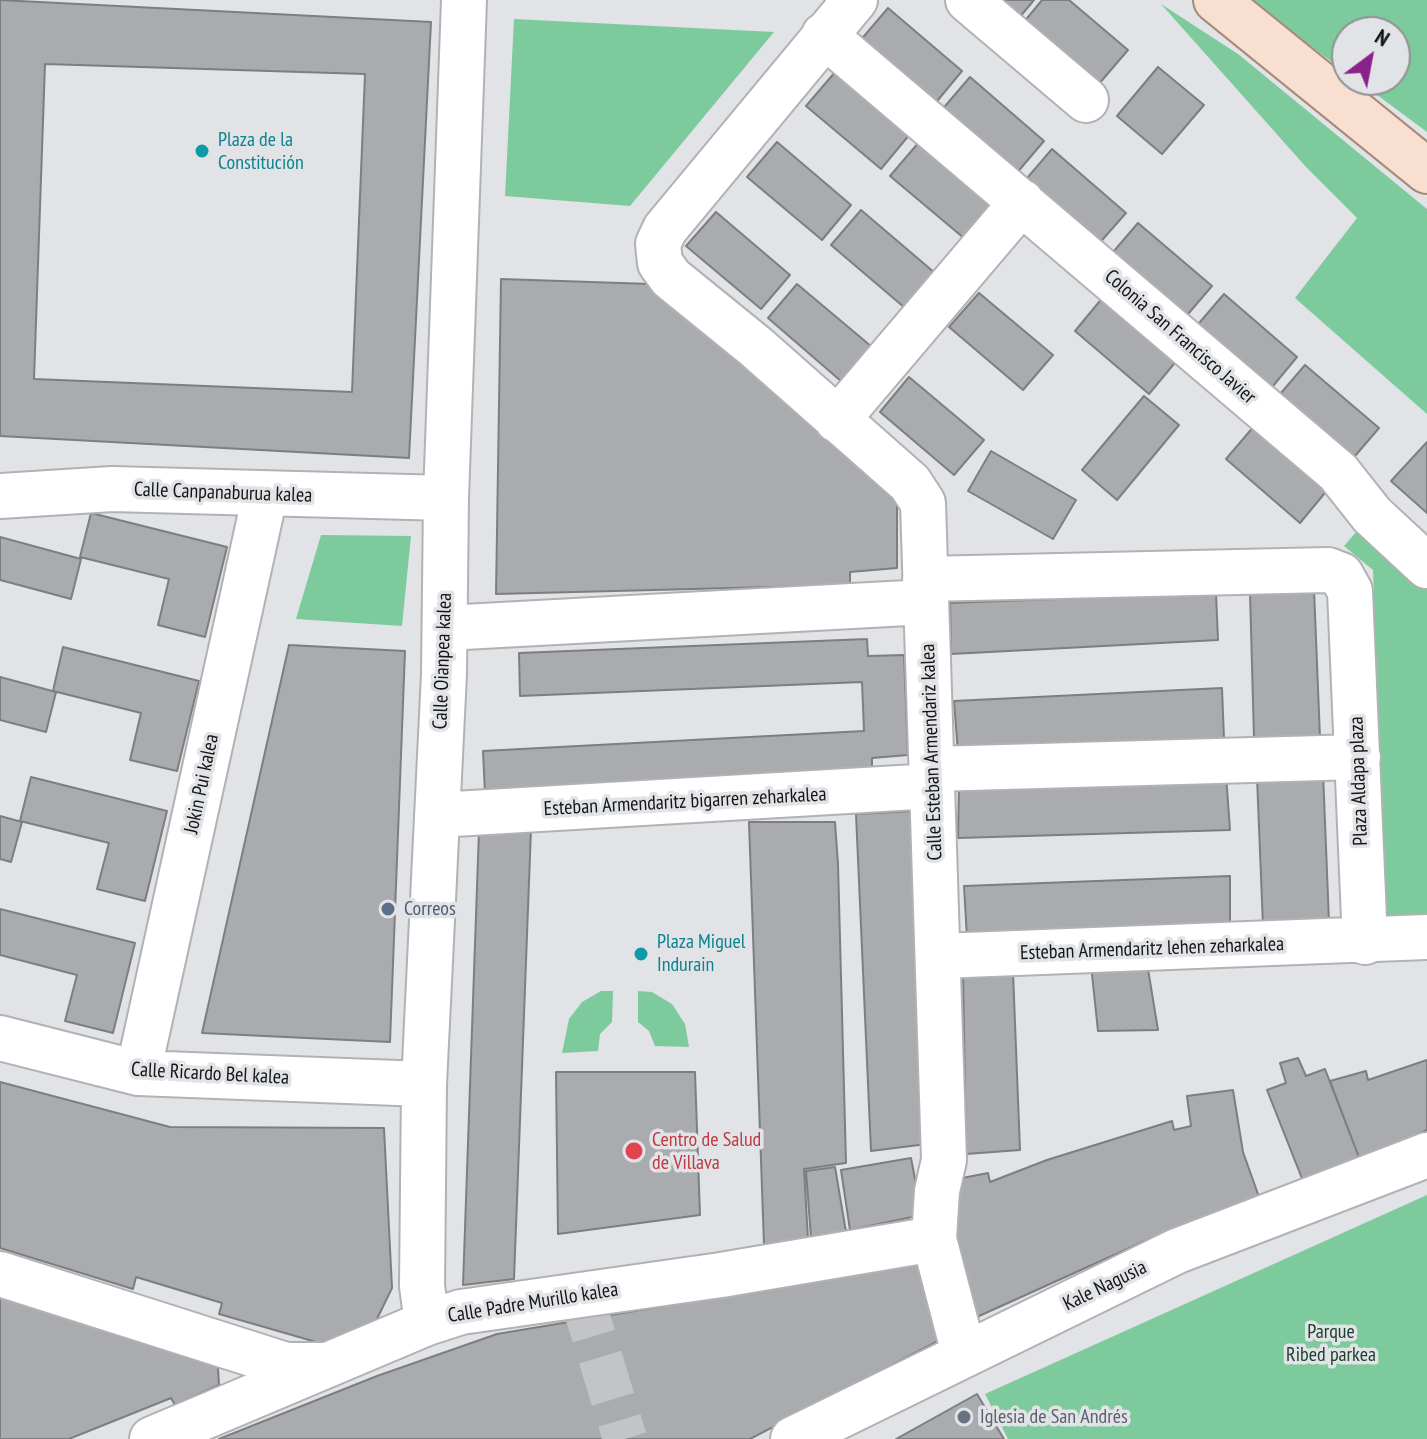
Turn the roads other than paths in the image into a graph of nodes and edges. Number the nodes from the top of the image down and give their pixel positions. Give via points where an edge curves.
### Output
1 (464, 0) edge
2 (854, 0) edge
3 (968, 0) edge
4 (1216, 0) edge
5 (824, 35) junction
6 (1086, 100) dead end
7 (1427, 171) edge
8 (1022, 202) junction
9 (837, 420) junction
10 (265, 495) junction
11 (0, 496) edge
12 (446, 498) junction
13 (1427, 566) edge
14 (926, 591) junction
15 (445, 628) junction
16 (1358, 757) junction
17 (933, 778) junction
18 (437, 815) junction
19 (1427, 937) edge
20 (1365, 942) junction
21 (940, 956) junction
22 (0, 1038) edge
23 (138, 1073) junction
24 (424, 1084) junction
25 (1427, 1155) edge
26 (934, 1239) junction
27 (0, 1274) edge
28 (427, 1323) junction
29 (964, 1354) junction
30 (332, 1365) junction
31 (152, 1439) edge
32 (793, 1439) edge

1 - 12 street, Calle Oianpea kalea
2 - 5 street
3 - 6 street
4 - 7 main road
5 - 8 street, Colonia San Francisco Javier
5 - 9 street, Calle Esteban Armendariz kalea via 658,244 660,263 671,278
8 - 9 street
8 - 13 street, Colonia San Francisco Javier via 1338,472 1372,515
9 - 14 street, Calle Esteban Armendariz kalea via 910,483 923,503
10 - 11 street, Calle Canpanaburua kalea via 112,489
10 - 12 street, Calle Canpanaburua kalea
10 - 23 street, Jokin Pui kalea
12 - 15 street, Calle Oianpea kalea
14 - 15 street
14 - 16 street, Plaza Aldapa plaza via 1328,570 1341,575 1350,591
14 - 17 street, Calle Esteban Armendariz kalea
15 - 18 street, Calle Oianpea kalea
16 - 17 street, Esteban Armendaritz bigarren zeharkalea
16 - 20 street, Plaza Aldapa plaza
17 - 18 street, Esteban Armendaritz bigarren zeharkalea
17 - 21 street, Calle Esteban Armendariz kalea
18 - 24 street, Calle Oianpea kalea
19 - 20 street
20 - 21 street, Esteban Armendaritz lehen zeharkalea
21 - 26 street, Calle Esteban Armendariz kalea via 944,1160
22 - 23 street, Calle Ricardo Bel kalea
23 - 24 street, Calle Ricardo Bel kalea
24 - 28 street, Calle Oianpea kalea via 422,1286
25 - 29 street, Kale Nagusia via 1177,1251
26 - 28 street, Calle Padre Murillo kalea via 461,1312
26 - 29 street, Calle Esteban Armendariz kalea
27 - 30 street via 286,1365
28 - 30 street, Calle Padre Murillo kalea
29 - 32 street, Kale Nagusia
30 - 31 street, Calle Padre Murillo kalea

